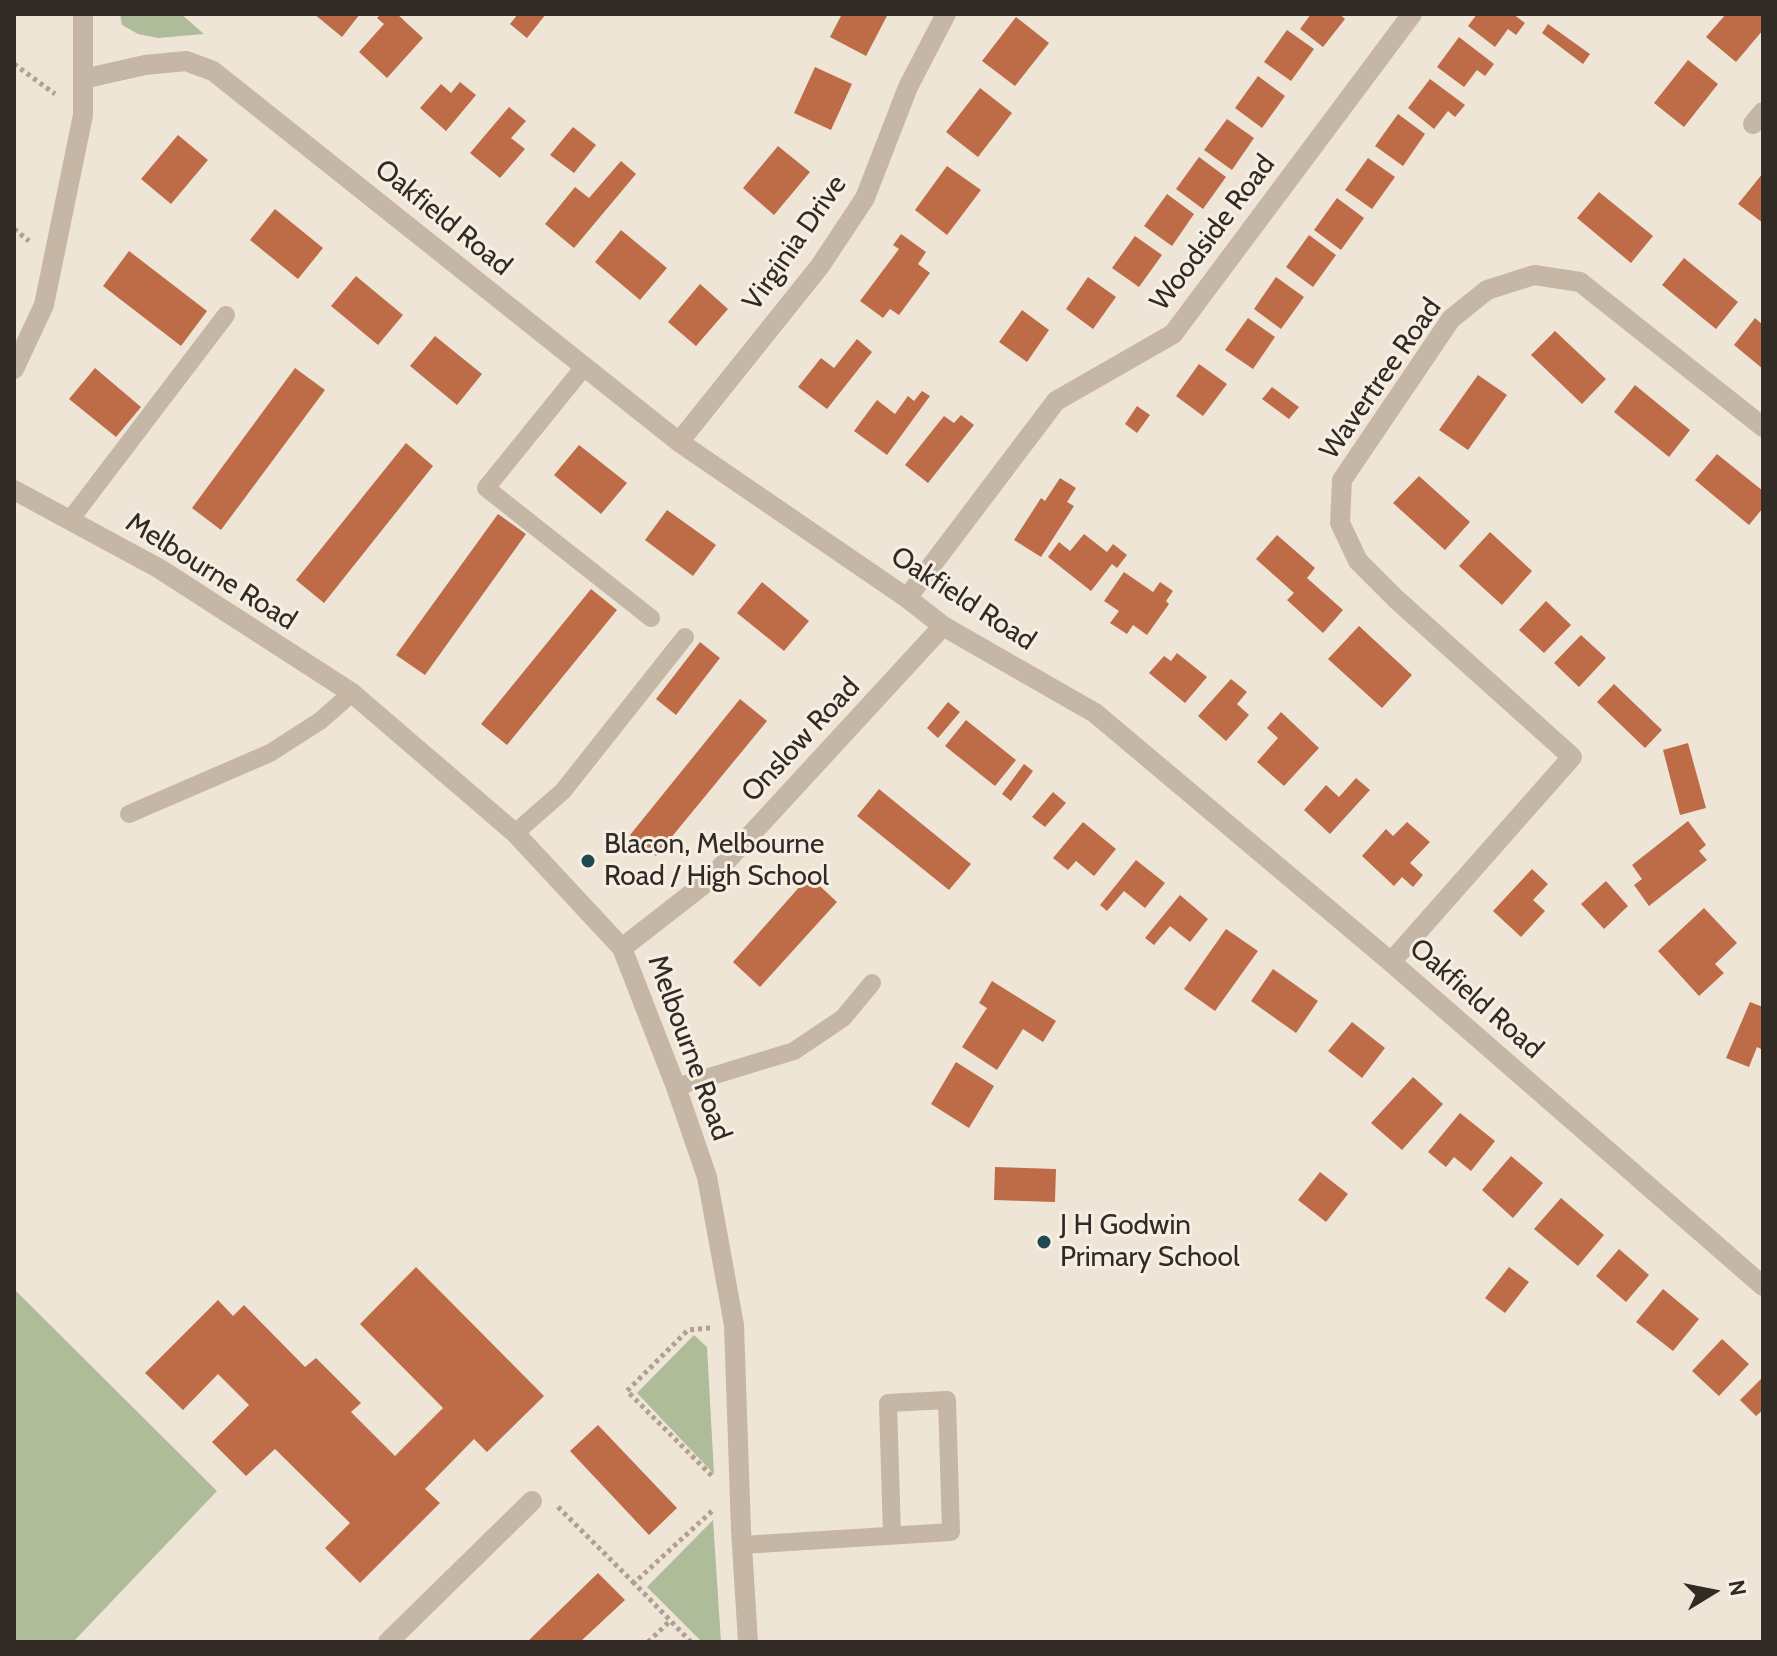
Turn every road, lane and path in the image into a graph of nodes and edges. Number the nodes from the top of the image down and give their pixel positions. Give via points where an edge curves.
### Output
1 (83, 14) edge
2 (946, 14) edge
3 (1412, 14) edge
4 (14, 64) edge
5 (83, 79) junction
6 (83, 115) junction
7 (226, 315) dead end
8 (584, 367) junction
9 (14, 369) edge
10 (1763, 427) edge
11 (679, 442) junction
12 (14, 490) edge
13 (70, 520) junction
14 (907, 598) junction
15 (651, 618) dead end
16 (943, 626) junction
17 (685, 637) dead end
18 (352, 693) junction
19 (129, 814) dead end
20 (515, 833) junction
21 (622, 948) junction
22 (1391, 962) junction
23 (872, 983) dead end
24 (676, 1087) junction
25 (1763, 1286) edge
26 (734, 1325) junction
27 (735, 1499) junction
28 (532, 1501) joint
29 (892, 1535) junction
30 (742, 1545) junction
31 (634, 1583) junction
32 (670, 1621) junction
33 (388, 1642) edge
34 (648, 1642) edge
35 (691, 1642) edge
36 (748, 1642) edge

1 - 5 street
2 - 11 street, Virginia Drive via 908,87 865,198 820,266
3 - 14 street, Woodside Road via 1173,334 1056,401
4 - 6 path
5 - 6 street
5 - 8 street, Oakfield Road via 186,61 213,71
6 - 9 street via 44,305
7 - 13 lane
8 - 11 street, Oakfield Road
8 - 15 lane via 486,488
10 - 22 street, Wavertree Road via 1580,282 1534,275 1487,290 1451,319 1342,480 1340,523 1358,561 1572,757
11 - 14 street, Oakfield Road
12 - 13 street, Melbourne Road
13 - 18 street, Melbourne Road via 160,569
14 - 16 street, Oakfield Road
16 - 21 street, Onslow Road via 708,881
16 - 22 street, Oakfield Road via 1095,713
17 - 20 lane via 563,791
18 - 19 lane via 270,753
18 - 20 street, Melbourne Road
20 - 21 street, Melbourne Road
21 - 24 street, Melbourne Road
22 - 25 street, Oakfield Road
23 - 24 lane via 843,1018 794,1051
24 - 26 street, Melbourne Road via 707,1177
26 - 27 street, Melbourne Road
26 - 27 path via 688,1330 627,1391
27 - 30 street, Melbourne Road
27 - 31 path
28 - 31 path via 542,1491
28 - 33 street
29 - 29 lane via 951,1532 947,1400 888,1403
29 - 30 lane
30 - 36 street, Melbourne Road
31 - 32 path
32 - 34 path
32 - 35 path

